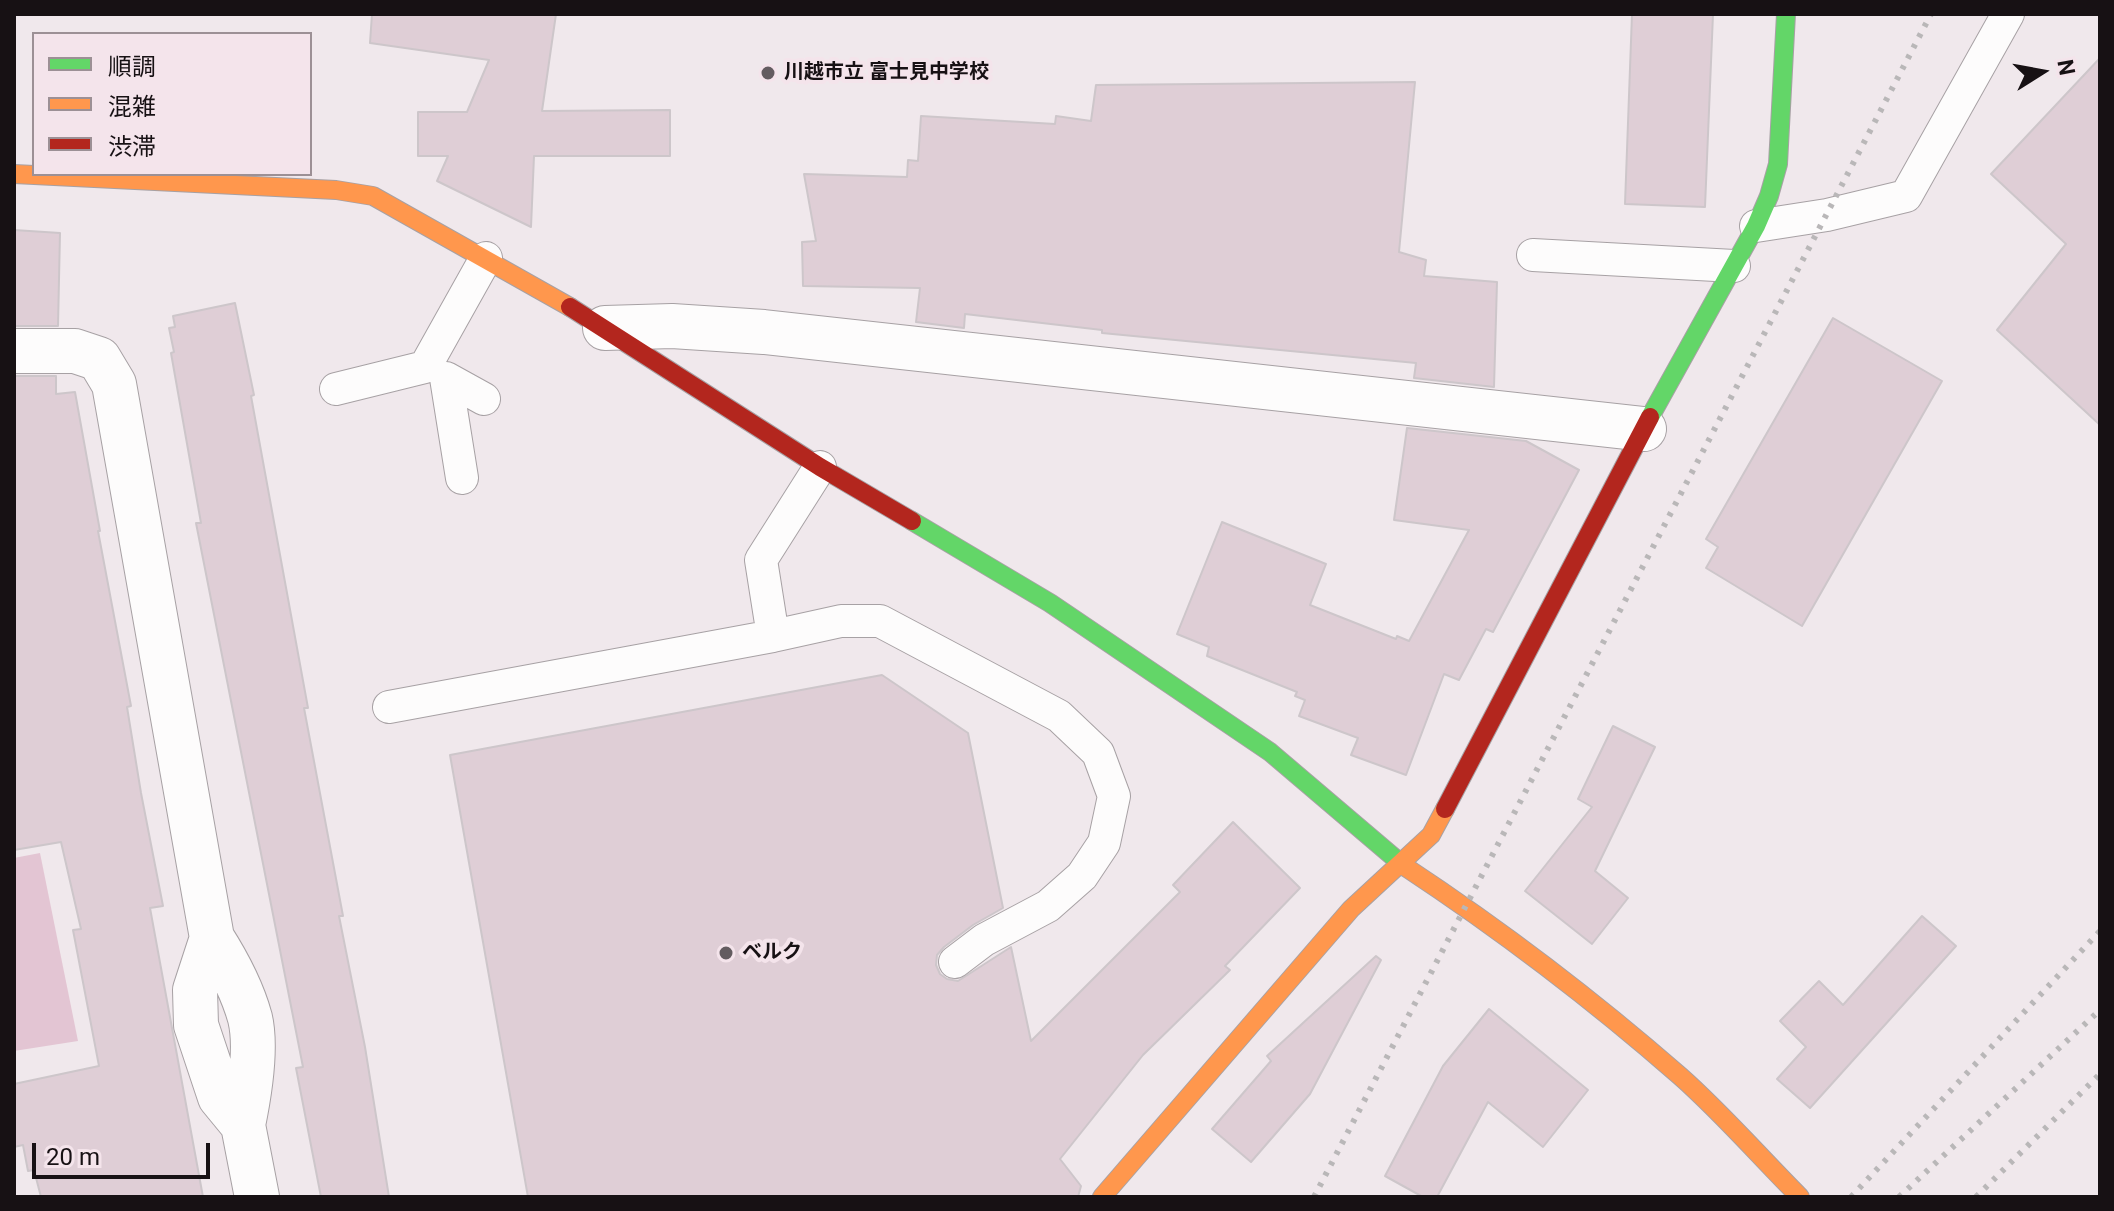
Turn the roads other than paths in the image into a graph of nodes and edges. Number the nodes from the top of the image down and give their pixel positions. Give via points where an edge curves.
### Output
1 (1786, 14) edge
2 (2008, 14) edge
3 (54, 176) edge
4 (1756, 226) junction
5 (1533, 255) dead end
6 (486, 258) junction
7 (1734, 266) junction
8 (605, 328) junction
9 (14, 351) edge
10 (436, 373) junction
11 (336, 389) dead end
12 (484, 399) dead end
13 (1644, 429) junction
14 (820, 467) junction
15 (462, 478) dead end
16 (773, 636) junction
17 (389, 707) dead end
18 (1402, 864) junction
19 (955, 962) dead end
20 (257, 1197) edge
21 (1102, 1197) edge
22 (1800, 1197) edge

1 - 4 street via 1778,164
2 - 4 lane via 1906,196
3 - 6 street via 373,196
4 - 7 street
5 - 7 lane
6 - 8 street
6 - 10 lane
7 - 13 street
8 - 13 street via 764,332
8 - 14 street
9 - 20 street via 75,351 99,359 114,384 212,938 233,973 251,1021 251,1084 243,1125
10 - 11 lane
10 - 12 lane
10 - 15 lane
13 - 18 street via 1431,835
14 - 16 lane via 761,560
14 - 18 street via 1050,603 1270,752
16 - 17 lane
16 - 19 lane via 841,621 880,621 1059,716 1098,753 1114,796 1104,843 1082,876 1048,906
18 - 21 street via 1351,909
18 - 22 street via 1570,984 1682,1078

